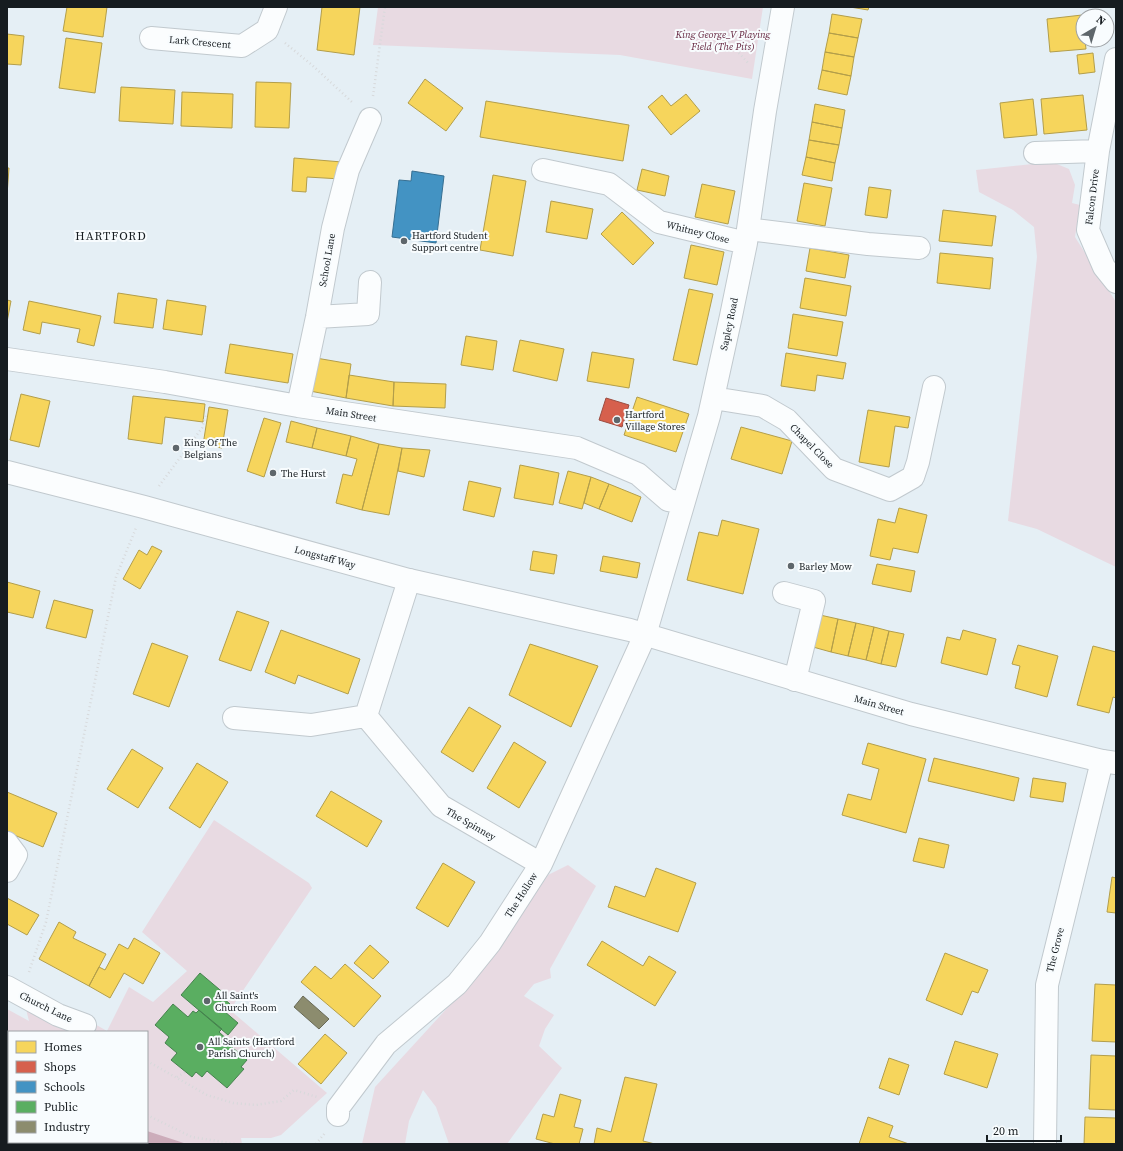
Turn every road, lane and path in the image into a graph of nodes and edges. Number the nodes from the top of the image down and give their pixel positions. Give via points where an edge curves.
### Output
1 (276, 7) edge
2 (385, 7) edge
3 (783, 7) edge
4 (267, 30) junction
5 (151, 38) dead end
6 (728, 41) dead end
7 (1116, 59) edge
8 (752, 67) dead end
9 (370, 119) junction
10 (1098, 151) junction
11 (1035, 152) dead end
12 (543, 170) dead end
13 (747, 236) junction
14 (920, 248) dead end
15 (370, 282) dead end
16 (1116, 282) edge
17 (317, 317) junction
18 (7, 359) edge
19 (934, 387) dead end
20 (212, 390) junction
21 (713, 398) junction
22 (298, 406) junction
23 (7, 472) edge
24 (683, 503) junction
25 (144, 508) junction
26 (409, 580) junction
27 (784, 593) dead end
28 (645, 635) junction
29 (796, 680) junction
30 (366, 716) junction
31 (234, 718) dead end
32 (1109, 762) edge
33 (7, 843) edge
34 (541, 864) junction
35 (7, 871) edge
36 (14, 991) edge
37 (85, 1025) dead end
38 (148, 1062) edge
39 (185, 1072) dead end
40 (177, 1077) junction
41 (338, 1111) joint
42 (148, 1115) edge
43 (236, 1144) edge
44 (1045, 1144) edge

1 - 4 street
2 - 9 path
3 - 13 street, Sapley Road
4 - 5 street, Lark Crescent via 242,46
4 - 9 path via 312,65
6 - 8 path
7 - 10 street, Falcon Drive
9 - 17 street, School Lane via 348,170 332,228
10 - 11 street
10 - 16 street, Falcon Drive via 1088,230 1104,267
12 - 13 street, Whitney Close via 609,184 659,222
13 - 14 street, Whitney Close
13 - 21 street, Sapley Road
15 - 17 street via 368,314
17 - 22 street, School Lane
18 - 20 street, Main Street
19 - 21 street, Chapel Close via 913,477 890,490 834,469 787,420 763,406
20 - 22 street, Main Street
20 - 25 path via 202,428
21 - 24 street, Sapley Road
22 - 24 street, Main Street via 577,448 638,474 668,500
23 - 25 street, Longstaff Way
24 - 28 street, Sapley Road
25 - 26 street, Longstaff Way
25 - 36 path via 116,577 46,922
26 - 28 street, Longstaff Way
26 - 30 street
27 - 29 street via 814,601
28 - 29 street, Main Street
28 - 34 street, The Hollow
29 - 32 street, Main Street via 910,714
30 - 31 street via 311,725
30 - 34 street, The Spinney via 441,806
32 - 44 street, The Grove via 1047,985
33 - 35 street via 16,856
34 - 41 street, The Hollow via 490,943 458,984 386,1044
36 - 37 street, Church Lane via 58,1015
38 - 40 path
39 - 40 path
40 - 41 path via 207,1094 233,1103 256,1105 281,1101 294,1090 321,1098
42 - 43 path via 192,1137

